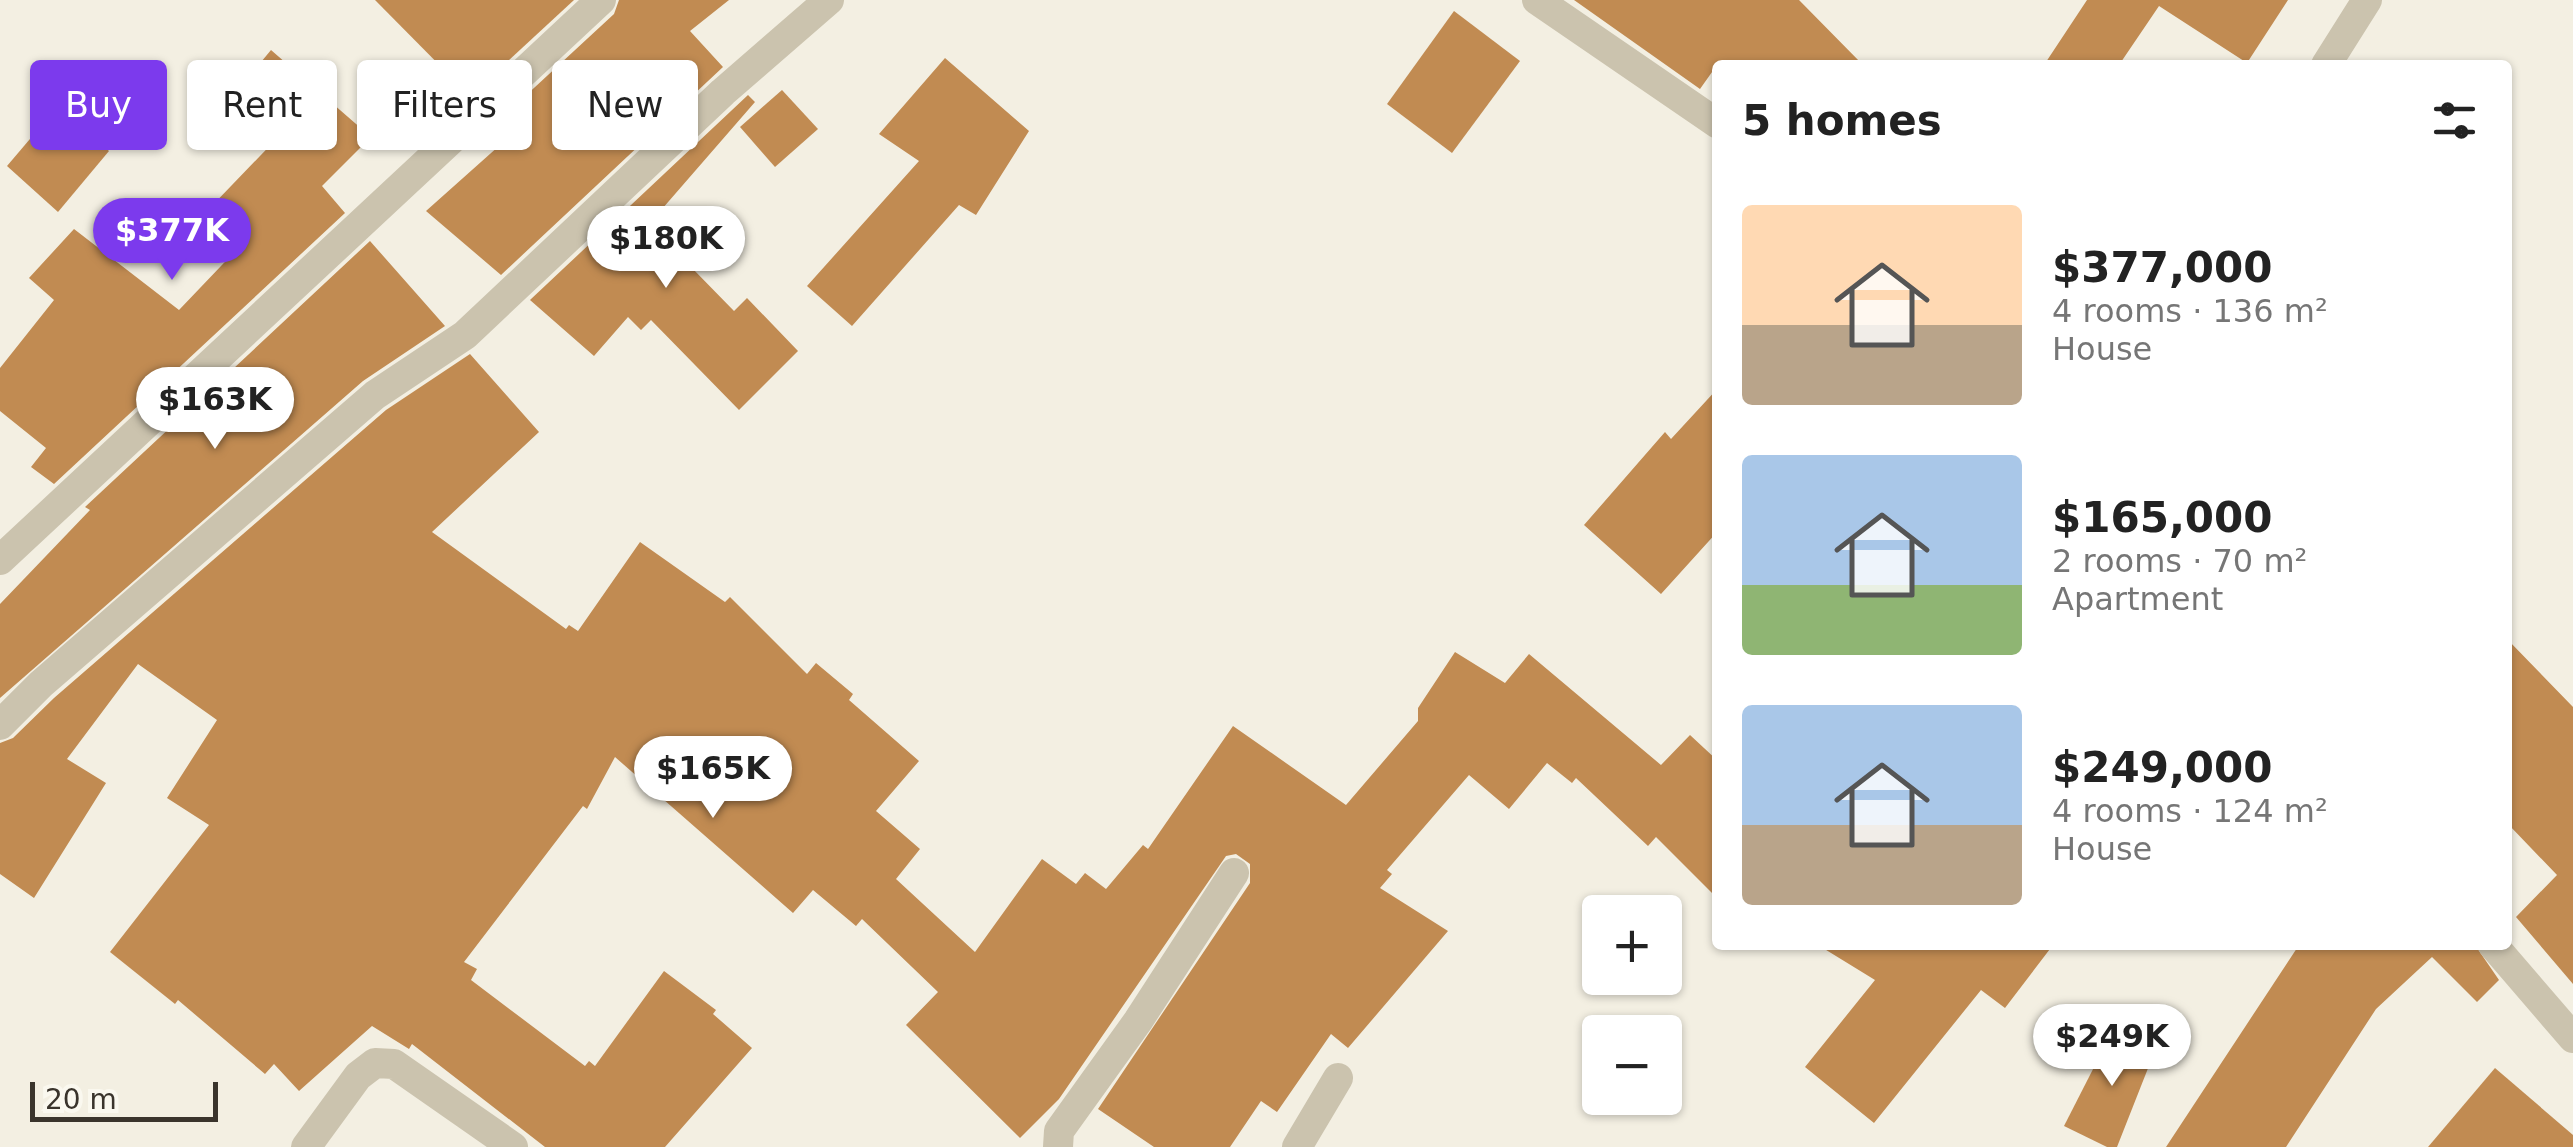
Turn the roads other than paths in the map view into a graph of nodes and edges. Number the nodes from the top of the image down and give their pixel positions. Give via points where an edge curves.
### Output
1 (600, 0) edge
2 (828, 0) edge
3 (1537, 0) edge
4 (2367, 0) edge
5 (2329, 60) edge
6 (1712, 120) edge
7 (0, 560) edge
8 (0, 725) edge
9 (1234, 873) dead end
10 (2497, 950) edge
11 (2573, 1038) edge
12 (1338, 1078) dead end
13 (306, 1147) edge
14 (513, 1147) edge
15 (1058, 1147) edge
16 (1297, 1147) edge

1 - 7 street
2 - 8 street via 465,335 375,395
3 - 6 street
4 - 5 street
9 - 15 street via 1059,1131
10 - 11 street
12 - 16 street
13 - 14 street via 375,1063 394,1064

